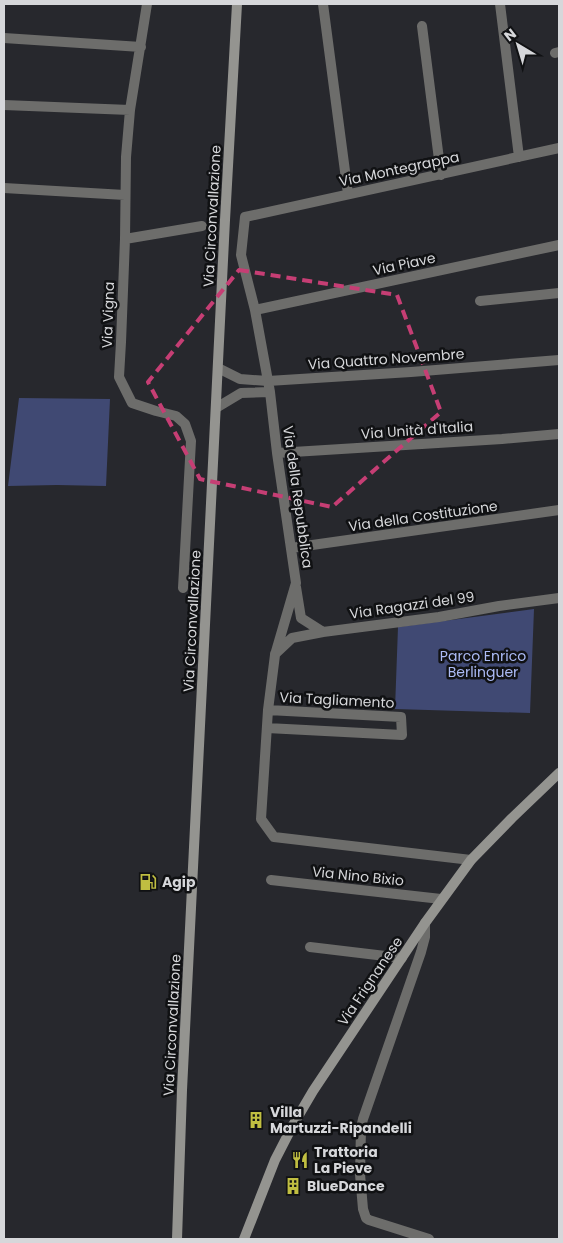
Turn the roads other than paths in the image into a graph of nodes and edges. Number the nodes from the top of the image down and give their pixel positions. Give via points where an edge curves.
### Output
1 (147, 4) edge
2 (237, 4) edge
3 (323, 4) edge
4 (500, 4) edge
5 (422, 26) dead end
6 (4, 38) edge
7 (141, 47) junction
8 (4, 105) edge
9 (130, 110) junction
10 (559, 148) edge
11 (519, 157) junction
12 (441, 175) junction
13 (4, 188) edge
14 (125, 194) junction
15 (348, 194) junction
16 (245, 217) joint
17 (202, 226) dead end
18 (125, 239) junction
19 (559, 245) edge
20 (559, 293) edge
21 (480, 301) dead end
22 (255, 310) junction
23 (559, 360) edge
24 (218, 368) junction
25 (268, 381) junction
26 (270, 392) junction
27 (216, 408) junction
28 (559, 434) edge
29 (277, 453) junction
30 (559, 510) edge
31 (290, 548) junction
32 (296, 583) junction
33 (183, 588) dead end
34 (559, 598) edge
35 (323, 632) junction
36 (275, 655) junction
37 (268, 710) junction
38 (267, 728) junction
39 (559, 773) edge
40 (471, 860) junction
41 (271, 880) dead end
42 (442, 899) junction
43 (425, 923) junction
44 (310, 947) dead end
45 (402, 958) junction
46 (245, 1236) edge
47 (177, 1239) edge
48 (237, 1239) edge
49 (429, 1239) edge

1 - 7 street, Via Vigna
2 - 24 main road, Via Circonvallazione
3 - 15 street
4 - 11 street
5 - 12 street
6 - 7 street
7 - 9 street, Via Vigna
8 - 9 street
9 - 14 street, Via Vigna
10 - 11 street, Via Montegrappa
11 - 12 street, Via Montegrappa
12 - 15 street, Via Montegrappa
13 - 14 street
14 - 18 street, Via Vigna
15 - 16 street, Via Montegrappa
16 - 22 street, Via della Repubblica via 241,255
17 - 18 street
18 - 33 street, Via Vigna via 119,377 132,403 176,416 185,424 191,441
19 - 22 street, Via Piave
20 - 21 street
22 - 25 street, Via della Repubblica
23 - 25 street, Via Quattro Novembre
24 - 25 street, Via Quattro Novembre via 240,379
24 - 27 main road, Via Circonvallazione
25 - 26 street, Via della Repubblica
26 - 27 street via 241,393
26 - 29 street, Via della Repubblica
27 - 47 main road, Via Circonvallazione
28 - 29 street, Via Unità d'Italia
29 - 31 street, Via della Repubblica
30 - 31 street, Via della Costituzione
31 - 32 street, Via della Repubblica
32 - 35 street via 301,618
32 - 36 street, Via della Repubblica
34 - 35 street, Via Ragazzi del 99
35 - 36 street, Via Ragazzi del 99 via 292,638
36 - 37 street, Via della Repubblica
37 - 38 street, Via della Repubblica
37 - 38 street, Via Tagliamento via 401,717 402,735
38 - 40 street, Via della Repubblica via 261,819 274,837
39 - 40 main road, Via Frignanese
40 - 42 main road, Via Frignanese
41 - 42 street, Via Nino Bixio
42 - 43 main road, Via Frignanese
43 - 45 main road, Via Frignanese
43 - 49 street via 421,952 363,1119 360,1174 366,1218
44 - 45 street
45 - 46 main road, Via Frignanese via 293,1125 274,1160
46 - 48 main road

